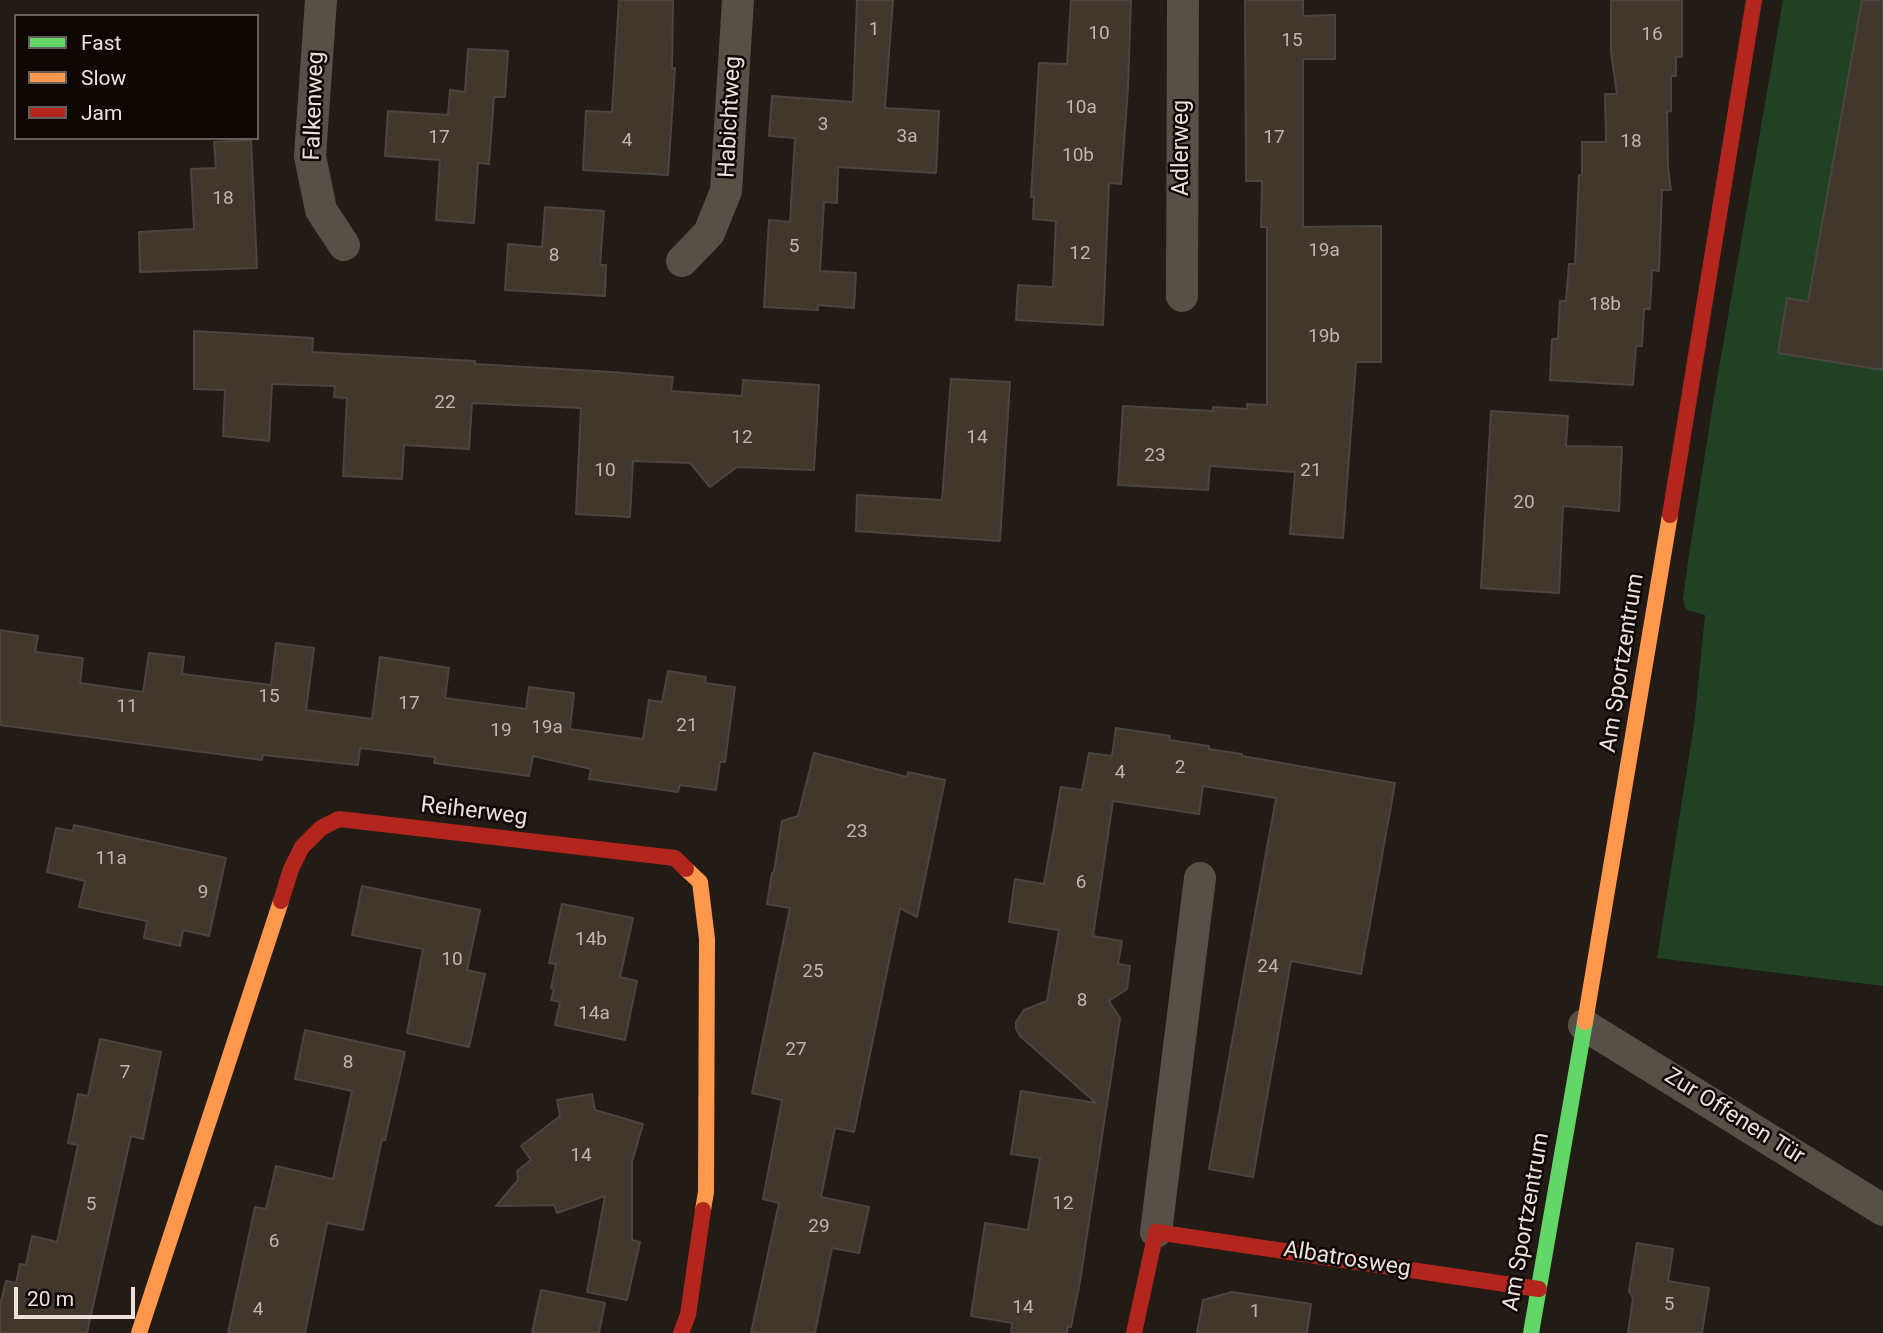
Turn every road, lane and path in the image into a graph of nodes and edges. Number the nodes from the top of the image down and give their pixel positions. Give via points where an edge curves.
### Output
1 (321, 0) edge
2 (738, 0) edge
3 (1183, 0) edge
4 (1754, 0) edge
5 (344, 245) dead end
6 (682, 261) dead end
7 (1182, 296) dead end
8 (1200, 878) dead end
9 (1584, 1026) junction
10 (1883, 1210) edge
11 (1156, 1232) junction
12 (1539, 1289) junction
13 (139, 1333) edge
14 (681, 1333) edge
15 (1134, 1333) edge
16 (1531, 1333) edge

1 - 5 street, Falkenweg via 310,156 321,210
2 - 6 street, Habichtweg via 726,191 709,233
3 - 7 street, Adlerweg
4 - 9 street, Am Sportzentrum
8 - 11 street
9 - 10 street, Zur Offenen Tür
9 - 12 street, Am Sportzentrum
11 - 12 street, Albatrosweg
11 - 15 street
12 - 16 street, Am Sportzentrum
13 - 14 street, Reiherweg via 291,869 302,847 321,828 339,819 675,858 700,882 707,939 706,1192 688,1315

